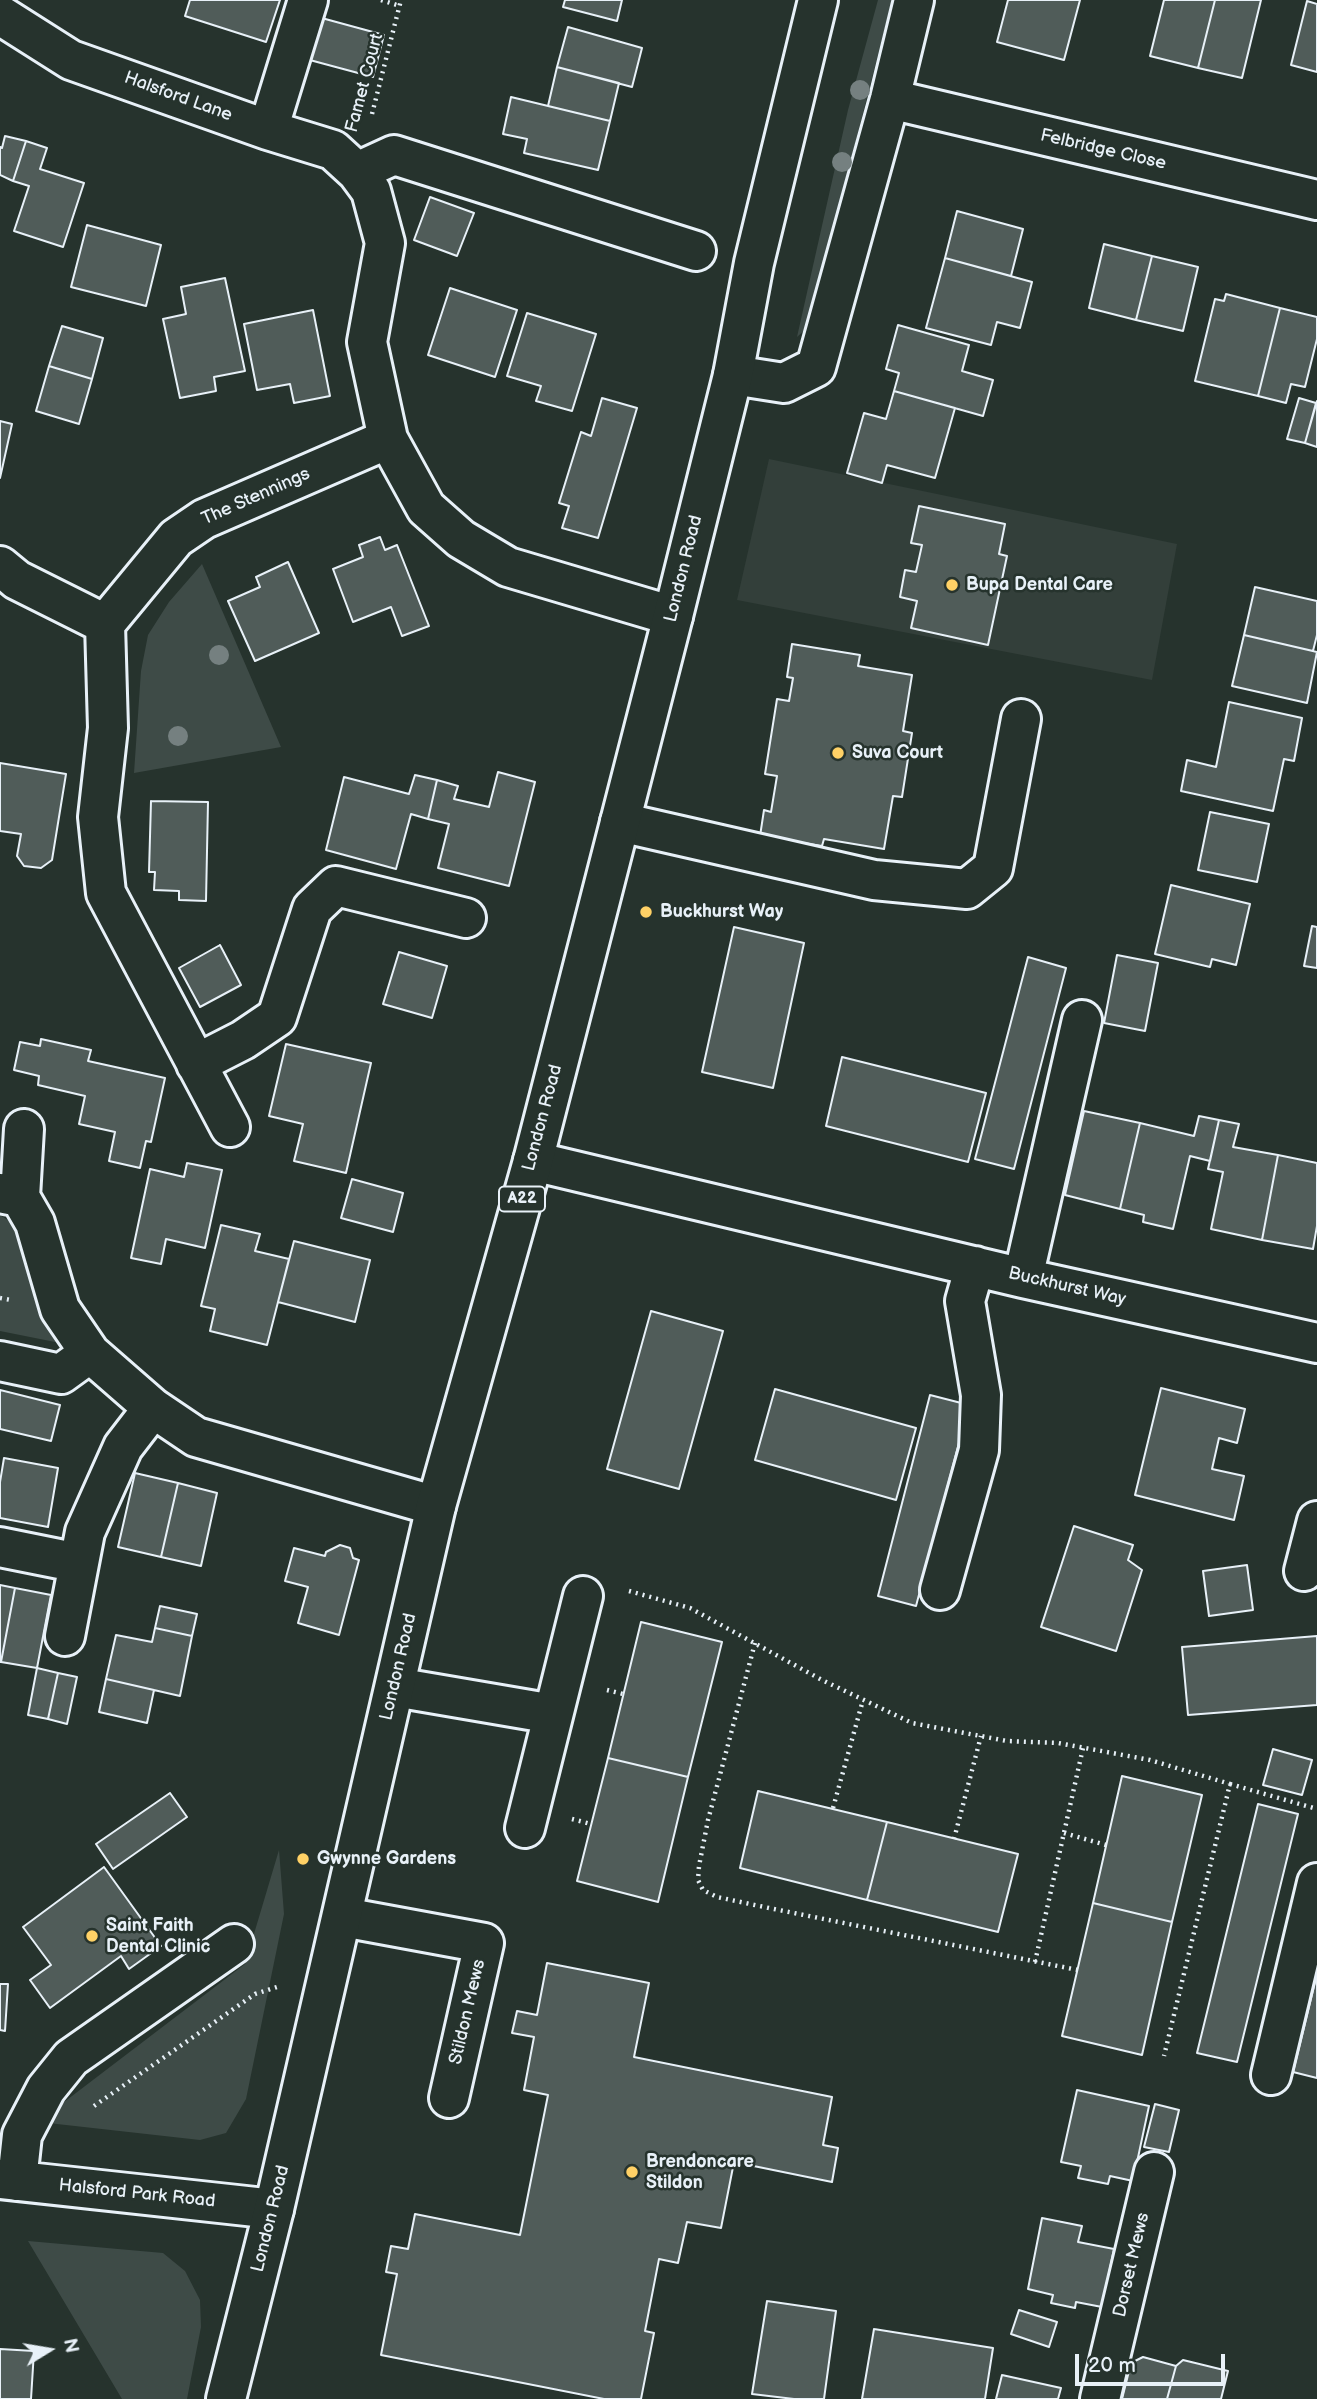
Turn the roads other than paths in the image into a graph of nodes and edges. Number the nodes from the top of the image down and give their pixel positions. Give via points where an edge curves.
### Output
1 (308, 0) edge
2 (818, 0) edge
3 (914, 0) edge
4 (0, 15) edge
5 (890, 99) junction
6 (268, 130) junction
7 (357, 172) junction
8 (1317, 200) edge
9 (696, 251) dead end
10 (733, 375) junction
11 (388, 439) junction
12 (0, 566) edge
13 (673, 616) junction
14 (105, 624) junction
15 (1021, 719) dead end
16 (620, 822) junction
17 (466, 918) dead end
18 (1082, 1020) dead end
19 (196, 1064) junction
20 (230, 1127) dead end
21 (24, 1129) dead end
22 (533, 1161) junction
23 (10, 1195) edge
24 (975, 1266) junction
25 (1023, 1278) junction
26 (1317, 1343) edge
27 (90, 1353) junction
28 (0, 1361) edge
29 (153, 1408) junction
30 (436, 1506) junction
31 (1317, 1521) edge
32 (0, 1546) edge
33 (79, 1563) junction
34 (1304, 1571) dead end
35 (940, 1590) dead end
36 (583, 1596) road end
37 (65, 1636) dead end
38 (395, 1687) junction
39 (553, 1714) junction
40 (525, 1828) dead end
41 (1317, 1886) edge
42 (343, 1917) junction
43 (234, 1944) dead end
44 (1270, 2075) dead end
45 (449, 2098) dead end
46 (1154, 2172) dead end
47 (8, 2180) edge
48 (274, 2209) junction
49 (226, 2399) edge
50 (1100, 2399) edge

1 - 6 main road
2 - 10 main road, London Road / A22 via 754,263
3 - 5 main road
4 - 6 main road, Halsford Lane via 71,60
5 - 8 main road, Felbridge Close
5 - 10 main road via 816,367 784,383
6 - 7 main road, Halsford Lane via 333,150
7 - 9 main road via 394,155
7 - 11 main road, Halsford Lane via 371,191 385,243 367,341
10 - 13 main road, London Road / A22
11 - 13 main road via 426,509 461,539 508,567
11 - 14 main road, The Stennings via 204,519 176,538
12 - 14 main road via 17,580
13 - 16 main road, London Road / A22
14 - 19 main road via 108,728 99,817 106,893
15 - 16 main road via 993,869 967,889 874,880
16 - 22 main road, London Road / A22
17 - 19 main road via 335,886 312,908 277,1017
18 - 25 main road
19 - 20 main road
21 - 23 main road
22 - 24 main road, Buckhurst Way
22 - 30 main road, London Road / A22
23 - 27 main road via 35,1223 60,1309
24 - 25 main road, Buckhurst Way
24 - 35 main road via 965,1301 981,1395 979,1450
25 - 26 main road, Buckhurst Way
27 - 28 main road via 61,1374
27 - 29 main road
29 - 30 main road via 196,1437
29 - 33 main road via 122,1447 85,1532
30 - 38 main road, London Road / A22
31 - 34 main road
32 - 33 main road
33 - 37 main road
36 - 39 main road
38 - 39 main road
38 - 42 main road, London Road / A22
39 - 40 main road
41 - 44 main road
42 - 45 main road, Stildon Mews via 484,1943
42 - 48 main road, London Road / A22
43 - 47 main road via 71,2058 46,2089 22,2135
46 - 50 main road, Dorset Mews
47 - 48 main road, Halsford Park Road
48 - 49 main road, London Road / A22

